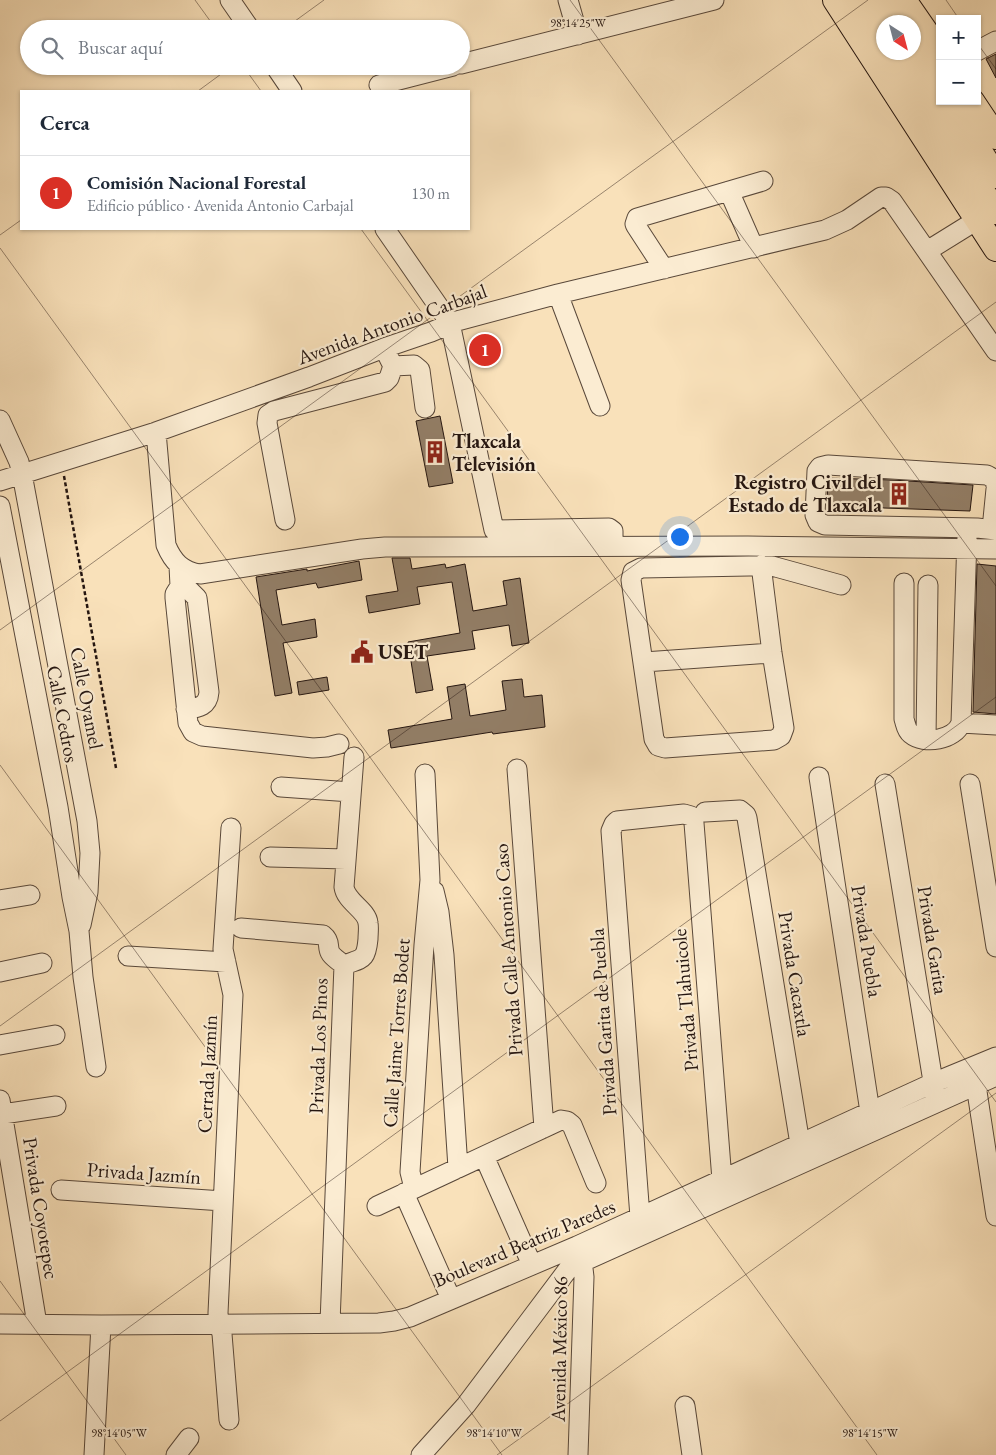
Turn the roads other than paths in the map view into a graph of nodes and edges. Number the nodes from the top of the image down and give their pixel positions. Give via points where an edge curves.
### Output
1 (230, 0) edge
2 (568, 0) edge
3 (714, 0) edge
4 (835, 0) edge
5 (856, 0) edge
6 (881, 0) edge
7 (904, 0) edge
8 (891, 15) edge
9 (244, 20) edge
10 (578, 35) junction
11 (996, 41) edge
12 (873, 43) edge
13 (936, 46) edge
14 (981, 49) edge
15 (895, 60) edge
16 (920, 60) edge
17 (470, 62) edge
18 (281, 75) edge
19 (418, 75) edge
20 (905, 76) junction
21 (936, 84) edge
22 (379, 85) dead end
23 (291, 90) edge
24 (950, 105) edge
25 (975, 105) edge
26 (996, 137) edge
27 (996, 176) edge
28 (763, 181) dead end
29 (728, 191) junction
30 (987, 216) edge
31 (386, 230) edge
32 (754, 248) junction
33 (996, 249) edge
34 (927, 251) junction
35 (664, 269) junction
36 (558, 294) junction
37 (450, 324) junction
38 (995, 346) edge
39 (384, 348) junction
40 (393, 366) junction
41 (600, 406) dead end
42 (425, 408) dead end
43 (0, 420) edge
44 (156, 432) junction
45 (22, 474) junction
46 (0, 481) edge
47 (996, 487) edge
48 (0, 506) edge
49 (285, 520) dead end
50 (968, 528) junction
51 (994, 530) edge
52 (613, 546) junction
53 (748, 546) junction
54 (966, 548) junction
55 (996, 549) edge
56 (179, 566) junction
57 (755, 566) junction
58 (904, 583) dead end
59 (841, 585) dead end
60 (928, 585) dead end
61 (772, 653) junction
62 (644, 662) junction
63 (66, 709) junction
64 (40, 714) junction
65 (961, 723) junction
66 (996, 725) edge
67 (926, 739) junction
68 (339, 744) dead end
69 (354, 757) dead end
70 (517, 769) dead end
71 (425, 774) dead end
72 (819, 777) dead end
73 (885, 784) dead end
74 (970, 784) dead end
75 (281, 787) dead end
76 (351, 792) junction
77 (698, 814) junction
78 (231, 828) dead end
79 (270, 857) dead end
80 (346, 859) junction
81 (430, 880) junction
82 (30, 895) dead end
83 (0, 900) edge
84 (241, 928) dead end
85 (79, 931) junction
86 (996, 948) edge
87 (128, 956) dead end
88 (226, 962) junction
89 (42, 963) dead end
90 (344, 965) junction
91 (0, 972) edge
92 (55, 1035) dead end
93 (0, 1045) edge
94 (996, 1057) edge
95 (96, 1067) dead end
96 (996, 1076) edge
97 (933, 1083) junction
98 (976, 1085) junction
99 (937, 1103) junction
100 (56, 1106) dead end
101 (1, 1107) edge
102 (870, 1112) junction
103 (544, 1128) junction
104 (800, 1144) junction
105 (484, 1156) junction
106 (458, 1168) junction
107 (722, 1180) junction
108 (596, 1183) dead end
109 (61, 1190) dead end
110 (409, 1191) junction
111 (224, 1201) junction
112 (377, 1206) dead end
113 (996, 1216) edge
114 (640, 1217) junction
115 (580, 1254) junction
116 (532, 1265) junction
117 (452, 1299) junction
118 (330, 1323) junction
119 (0, 1324) edge
120 (37, 1324) junction
121 (219, 1324) junction
122 (101, 1325) junction
123 (685, 1406) dead end
124 (229, 1420) dead end
125 (189, 1438) dead end
126 (94, 1455) edge
127 (176, 1455) edge
128 (421, 1455) edge
129 (578, 1455) edge
130 (692, 1455) edge

1 - 9 street
2 - 10 street
3 - 10 street
4 - 12 main road
5 - 12 main road
6 - 8 main road
7 - 13 main road
10 - 17 street
11 - 14 street
12 - 20 main road
12 - 30 main road
15 - 20 main road
16 - 21 main road
18 - 23 street
19 - 22 street
20 - 30 main road via 940,125
24 - 27 main road
25 - 26 main road
28 - 29 street
29 - 32 street
29 - 35 street via 637,218 636,226
30 - 33 main road
30 - 34 street
31 - 37 street
32 - 34 street, Avenida Antonio Carbajal via 825,230 886,197
32 - 35 street, Avenida Antonio Carbajal
34 - 38 street
35 - 36 street, Avenida Antonio Carbajal
36 - 37 street, Avenida Antonio Carbajal
36 - 41 street
37 - 39 street, Avenida Antonio Carbajal
37 - 52 street via 494,530 609,528 613,531
39 - 40 street
39 - 44 street, Avenida Antonio Carbajal
40 - 42 street via 414,365 420,370
40 - 49 street via 389,378 382,383 268,415
43 - 45 street, Calle Oyamel
44 - 45 street, Avenida Antonio Carbajal
44 - 56 street via 166,545
45 - 46 street, Avenida Antonio Carbajal
45 - 63 street, Calle Oyamel
47 - 50 street via 994,479 987,475 828,464 817,471 815,515 821,524
47 - 51 street
48 - 64 street, Calle Cedros
50 - 51 street
50 - 54 street
52 - 53 street
52 - 56 street via 385,547 208,573 192,573
53 - 54 street
53 - 57 street
54 - 55 street
54 - 65 street
56 - 68 street via 180,586 197,598 209,692 209,698 202,706 186,709 193,732 202,736 313,748
57 - 59 street via 777,567
57 - 61 street
57 - 62 street via 641,568 633,572 631,580
58 - 67 street via 904,719 911,734
60 - 67 street
61 - 62 street
61 - 62 street via 784,728 781,736 774,740 665,748 658,746 654,739
63 - 64 street
63 - 85 street, Calle Oyamel via 90,853 88,892
64 - 85 street, Calle Cedros
65 - 66 street
65 - 67 street via 947,737
69 - 76 street, Privada Los Pinos
70 - 103 street, Privada Calle Antonio Caso
71 - 81 street, Calle Jaime Torres Bodet
72 - 102 street, Privada Puebla
73 - 97 street, Privada Garita
74 - 86 street
75 - 76 street
76 - 80 street, Privada Los Pinos
77 - 104 street, Privada Cacaxtla via 736,810 747,818
77 - 107 street, Privada Tlahuicole via 694,823
77 - 114 street, Privada Garita de Puebla via 617,821 611,831
78 - 88 street, Cerrada Jazmín via 223,949
79 - 80 street
80 - 90 street, Privada Los Pinos via 344,892 367,919 368,925 365,956
81 - 106 street, Calle Jaime Torres Bodet via 439,912 444,955
81 - 110 street, Calle Jaime Torres Bodet
82 - 83 street
84 - 90 street via 324,935 329,940 331,953
85 - 95 street
87 - 88 street
88 - 111 street, Cerrada Jazmín via 233,995
89 - 91 street
90 - 118 street, Privada Los Pinos
92 - 93 street
94 - 97 street, Boulevard Beatriz Paredes
96 - 98 street, Boulevard Beatriz Paredes
97 - 99 street, Privada Garita
97 - 102 street, Boulevard Beatriz Paredes
98 - 99 street, Boulevard Beatriz Paredes
98 - 113 street
99 - 115 street, Boulevard Beatriz Paredes
100 - 101 street
101 - 120 street, Privada Coyotepec
102 - 104 street, Boulevard Beatriz Paredes
103 - 105 street
103 - 108 street via 561,1120 570,1123
104 - 107 street, Boulevard Beatriz Paredes
105 - 106 street
105 - 116 street
106 - 110 street
107 - 114 street, Boulevard Beatriz Paredes
109 - 111 street, Privada Jazmín
110 - 112 street
110 - 117 street, Calle Jaime Torres Bodet
111 - 121 street, Cerrada Jazmín
114 - 115 street, Boulevard Beatriz Paredes
115 - 116 street, Boulevard Beatriz Paredes
115 - 128 street, Boulevard Beatriz Paredes via 466,1405
115 - 129 street, Avenida México 86 via 584,1277
116 - 117 street, Boulevard Beatriz Paredes
117 - 118 street, Boulevard Beatriz Paredes via 394,1321
118 - 121 street, Boulevard Beatriz Paredes
119 - 120 street, Boulevard Beatriz Paredes
120 - 122 street, Boulevard Beatriz Paredes
121 - 122 street, Boulevard Beatriz Paredes
121 - 124 street, Cerrada Jazmín
122 - 126 street
123 - 130 street
125 - 127 street

